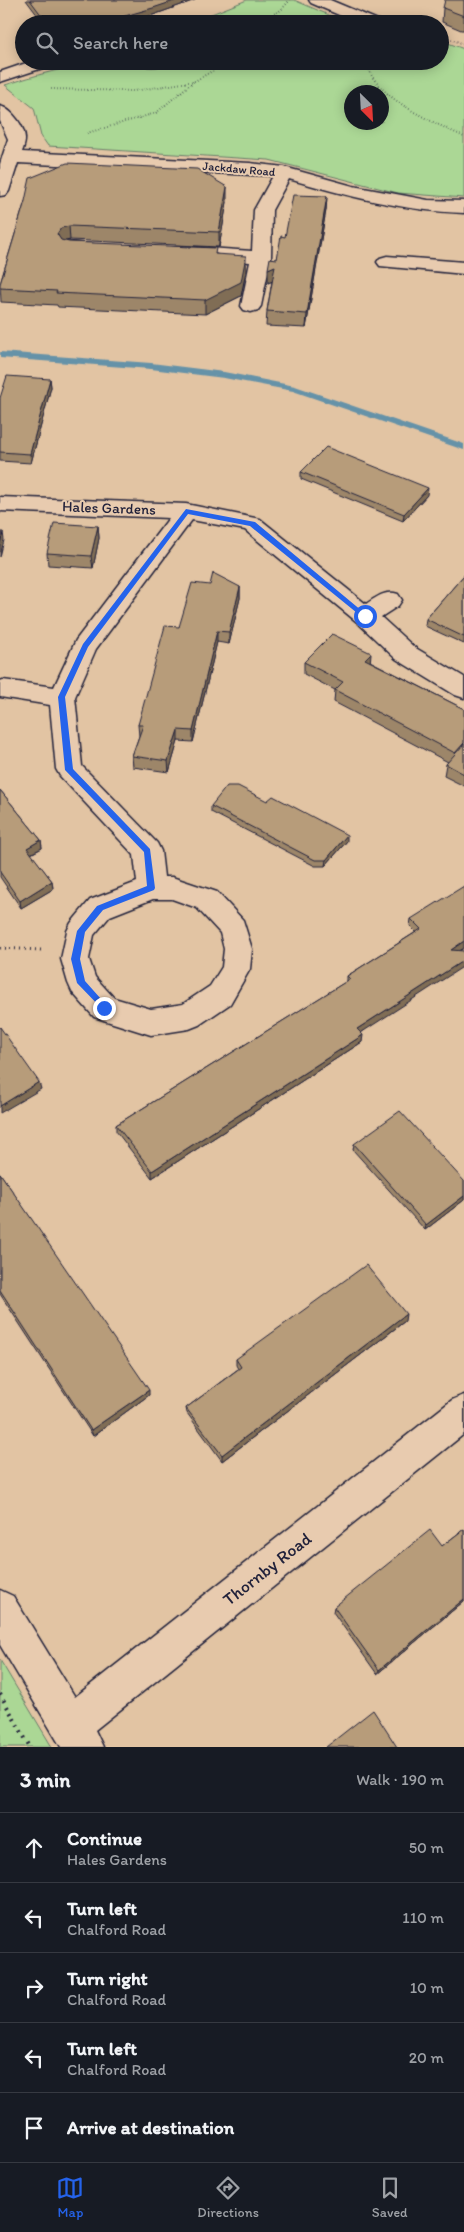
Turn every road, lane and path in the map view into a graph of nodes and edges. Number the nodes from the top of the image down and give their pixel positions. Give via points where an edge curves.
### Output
1 (290, 0) edge
2 (317, 0) edge
3 (272, 15) edge
4 (353, 15) edge
5 (449, 38) edge
6 (464, 44) edge
7 (21, 70) edge
8 (214, 70) edge
9 (370, 70) edge
10 (0, 77) edge
11 (195, 81) junction
12 (50, 88) dead end
13 (0, 110) edge
14 (80, 135) dead end
15 (464, 137) edge
16 (11, 157) junction
17 (284, 172) junction
18 (0, 191) edge
19 (464, 207) edge
20 (159, 251) edge
21 (261, 258) junction
22 (387, 262) dead end
23 (464, 268) edge
24 (251, 306) dead end
25 (0, 504) edge
26 (186, 511) junction
27 (390, 600) dead end
28 (365, 616) junction
29 (3, 689) dead end
30 (464, 689) edge
31 (62, 697) junction
32 (151, 888) junction
33 (0, 948) edge
34 (75, 959) junction
35 (464, 1412) edge
36 (0, 1609) edge
37 (0, 1694) edge
38 (76, 1736) edge
39 (30, 1747) edge

1 - 3 path
2 - 4 street
5 - 6 path
7 - 10 street
8 - 11 path
9 - 15 path via 372,76 395,98
11 - 12 path via 134,92
11 - 14 path via 156,113
13 - 16 street via 11,123 17,140
16 - 17 street, Jackdaw Road
16 - 18 street
17 - 19 street, Jackdaw Road via 350,191 428,206
17 - 21 street via 263,210
20 - 21 street
21 - 24 street
22 - 23 street
25 - 26 street, Hales Gardens
26 - 28 street, Hales Gardens via 252,524
26 - 31 street via 85,646
27 - 28 street
28 - 30 street, Hales Gardens via 405,653
29 - 31 street
31 - 32 street via 69,770 148,851
32 - 34 street via 100,908 82,931
32 - 34 street via 172,888 207,900 232,928 238,949 236,970 220,995 189,1016 151,1022 104,1008 82,983
33 - 34 path via 45,950
35 - 38 street, Thornby Road
36 - 38 street
37 - 39 path

